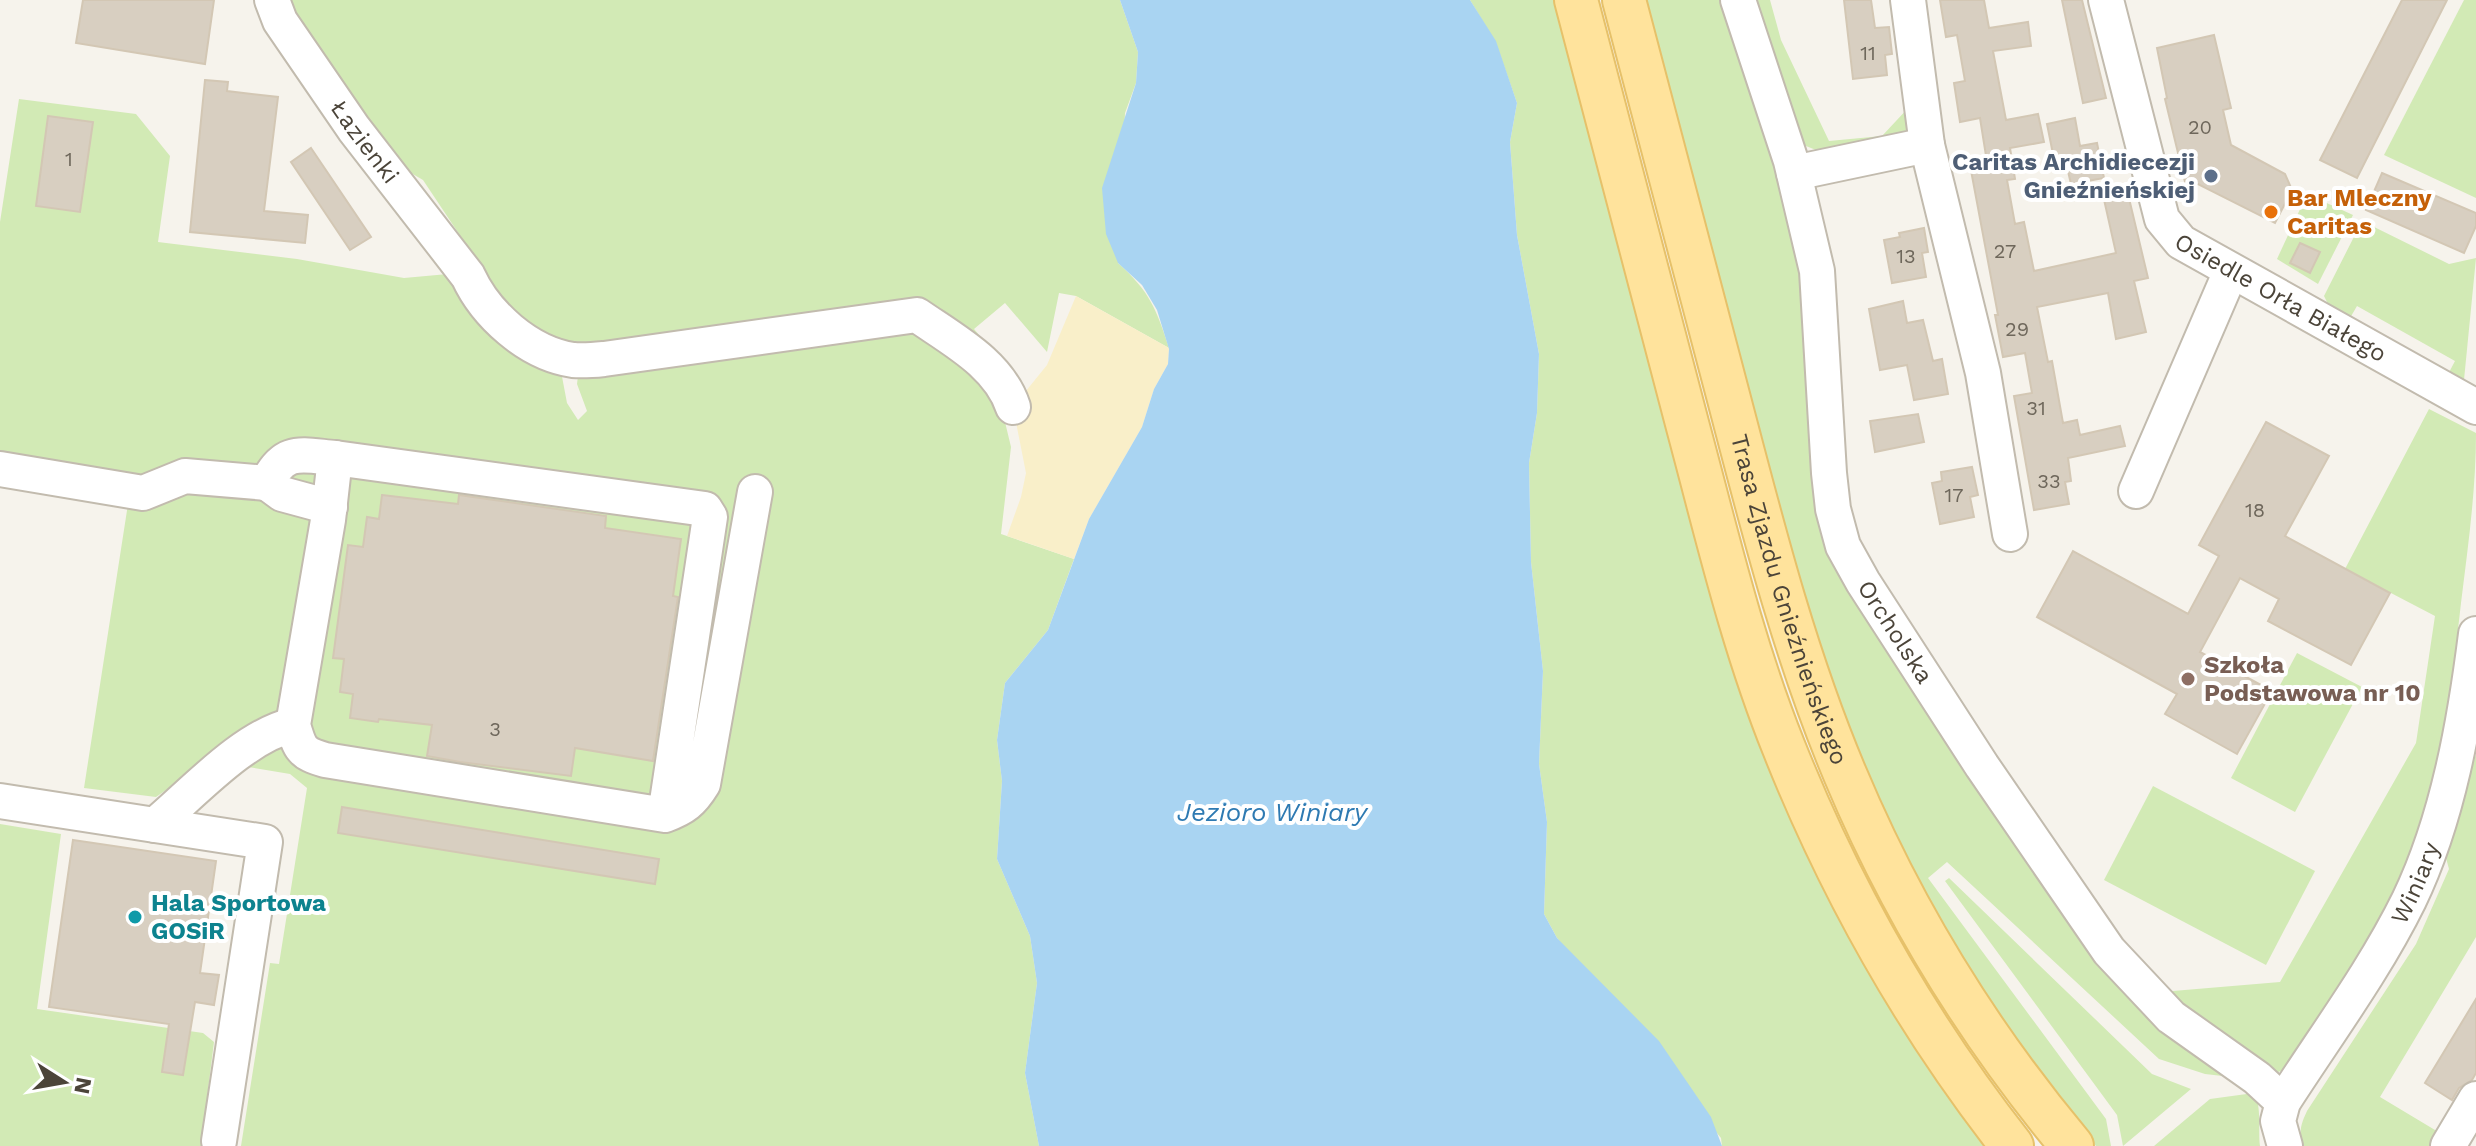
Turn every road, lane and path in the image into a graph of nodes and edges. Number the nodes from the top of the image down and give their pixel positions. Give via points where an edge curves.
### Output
1 (272, 0) edge
2 (1576, 0) edge
3 (1624, 0) edge
4 (1738, 0) edge
5 (1908, 0) edge
6 (2106, 0) edge
7 (1927, 145) junction
8 (1794, 173) junction
9 (2231, 271) junction
10 (1013, 407) dead end
11 (2476, 407) edge
12 (335, 458) junction
13 (0, 469) edge
14 (267, 483) junction
15 (2136, 491) dead end
16 (755, 492) dead end
17 (330, 507) junction
18 (2010, 534) dead end
19 (2476, 634) edge
20 (2473, 683) edge
21 (293, 725) junction
22 (2468, 732) edge
23 (0, 801) edge
24 (665, 815) junction
25 (155, 825) junction
26 (2476, 1099) edge
27 (2283, 1102) junction
28 (219, 1141) dead end
29 (2012, 1146) edge
30 (2072, 1146) edge
31 (2285, 1146) edge
32 (2448, 1146) edge

1 - 10 street, Łazienki via 280,21 354,129 468,276 478,297 520,338 572,360 604,359 917,315 990,368
2 - 29 main road, Trasa Zjazdu Gnieźnieńskiego via 1732,593 1784,748 1824,842 1887,961
3 - 30 main road, Trasa Zjazdu Gnieźnieńskiego via 1773,565 1823,720 1879,849 1939,958 1998,1049
4 - 8 street, Orcholska
5 - 7 street
6 - 9 street, Osiedle Orła Białego via 2162,219 2181,242
7 - 8 street
7 - 18 street via 1983,373
8 - 27 street, Orcholska via 1817,271 1829,473 1843,546 1982,766 2109,951 2171,1017
9 - 11 street, Osiedle Orła Białego
9 - 15 street
12 - 14 street via 284,458
12 - 17 street
12 - 24 street via 705,509 710,517
13 - 14 street via 131,492 154,490 185,476
14 - 17 street via 282,494
16 - 24 street via 703,784 685,808
17 - 21 street
19 - 20 street, Winiary
20 - 22 street, Winiary
21 - 24 street via 299,747 325,760
21 - 25 street via 241,752
22 - 27 street, Winiary via 2409,898 2378,956
23 - 25 street
25 - 28 street via 265,842
26 - 32 street
27 - 31 street via 2278,1121

